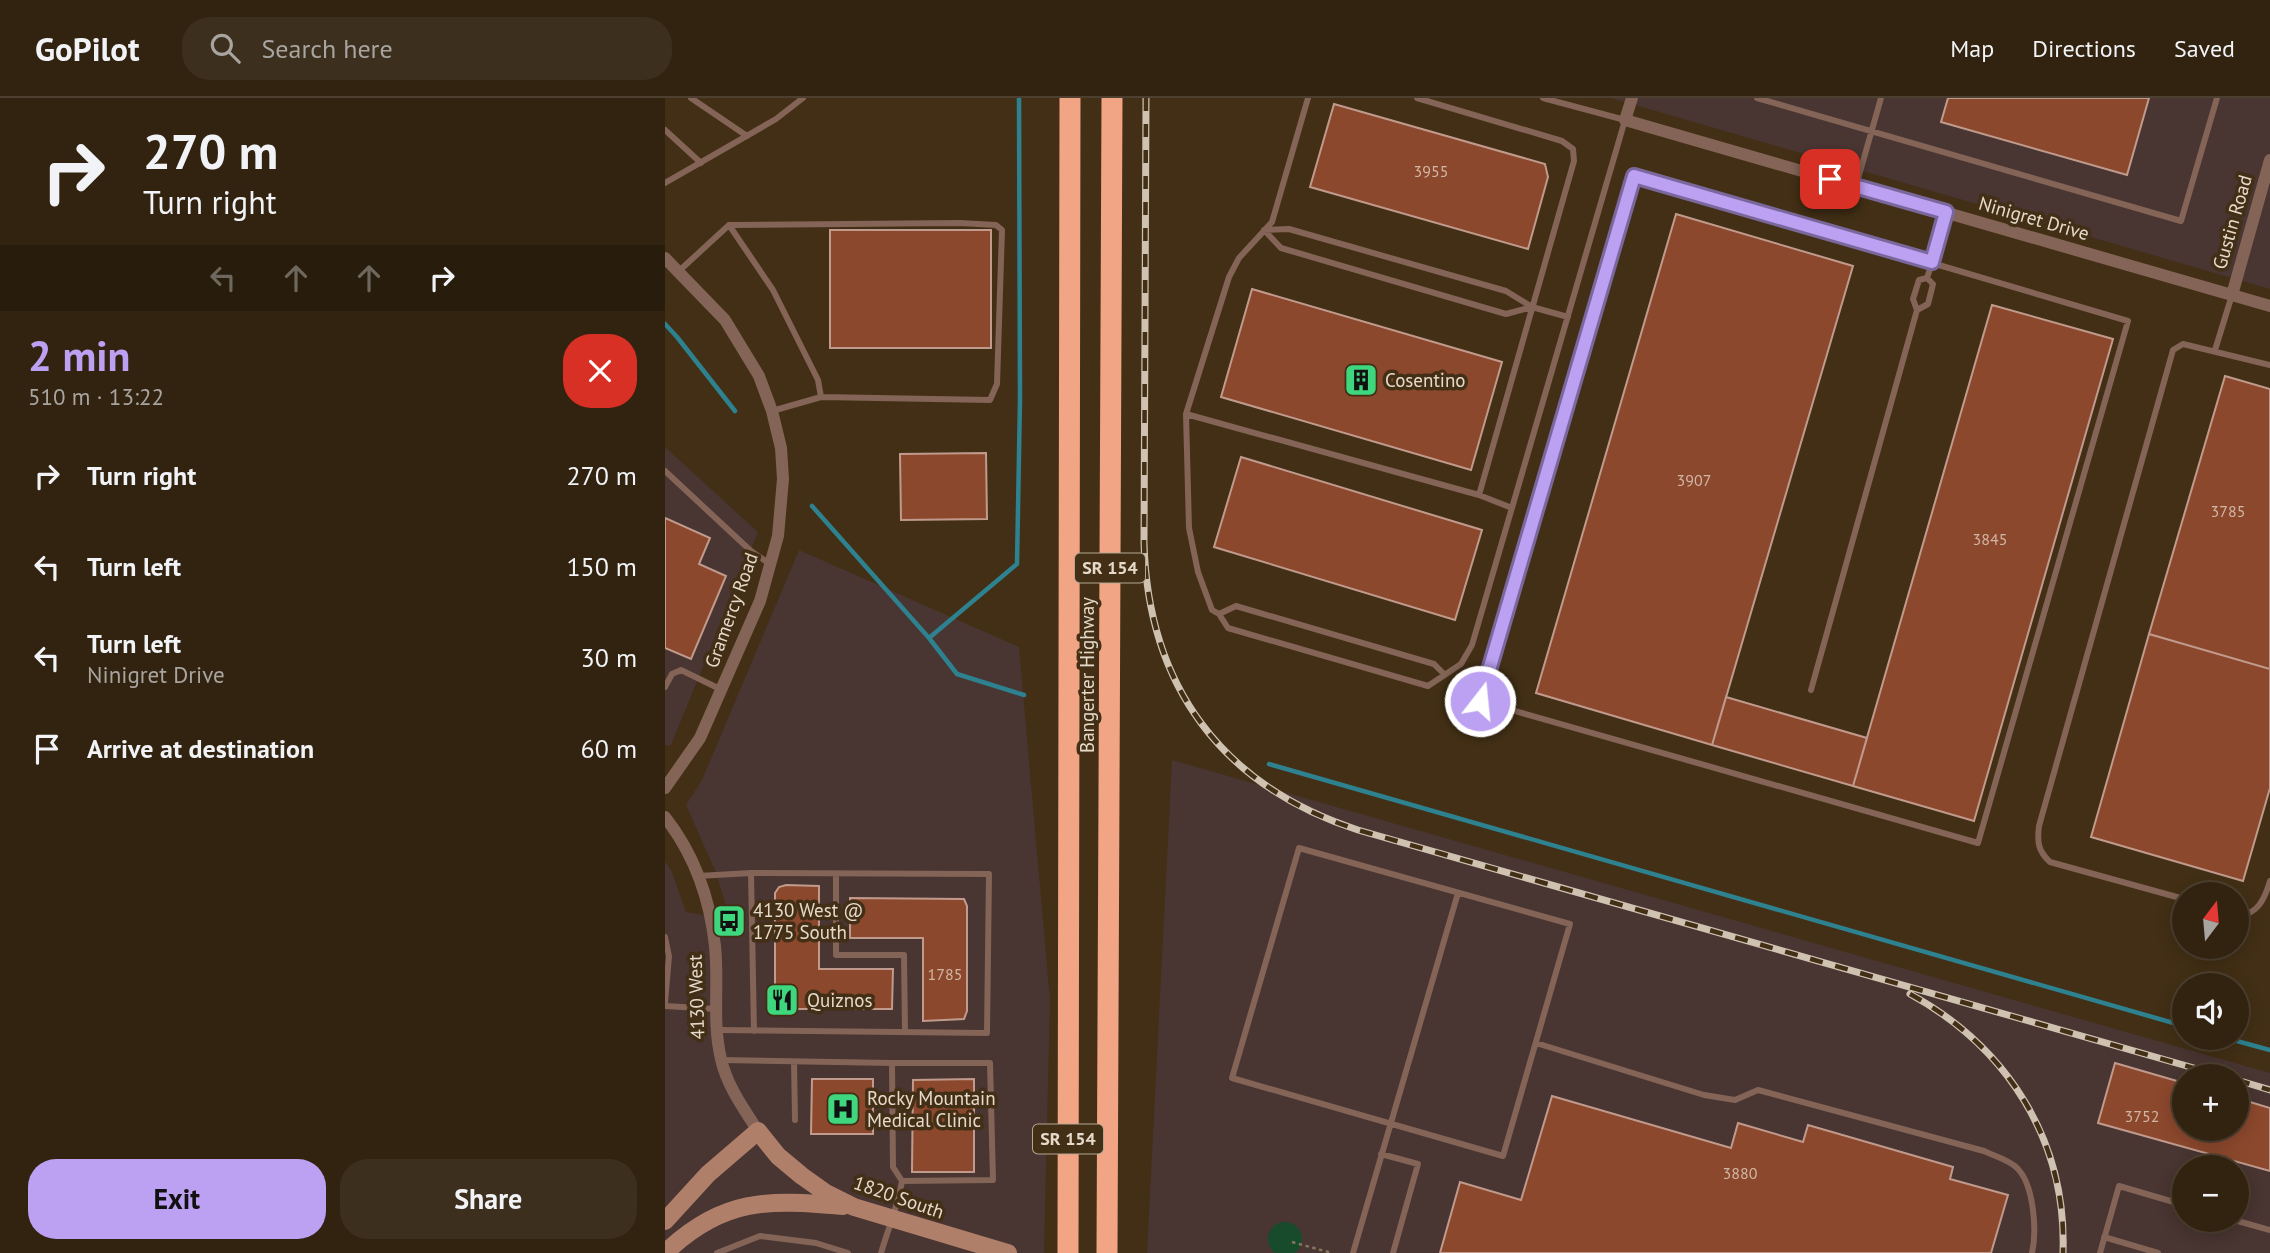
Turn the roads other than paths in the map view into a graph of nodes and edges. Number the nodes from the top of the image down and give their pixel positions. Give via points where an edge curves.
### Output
1 (691, 98) edge
2 (803, 98) edge
3 (1070, 98) edge
4 (1112, 98) edge
5 (1307, 98) edge
6 (1417, 98) edge
7 (1450, 98) edge
8 (1543, 98) edge
9 (1578, 98) edge
10 (1632, 98) edge
11 (1756, 98) edge
12 (1881, 98) edge
13 (2217, 98) edge
14 (1447, 107) junction
15 (1575, 108) junction
16 (1625, 120) junction
17 (665, 130) edge
18 (1871, 132) junction
19 (747, 136) junction
20 (2270, 160) edge
21 (701, 163) junction
22 (665, 182) edge
23 (1856, 186) junction
24 (1946, 212) junction
25 (729, 225) junction
26 (1264, 230) junction
27 (665, 258) edge
28 (1932, 262) junction
29 (679, 271) junction
30 (1927, 278) junction
31 (2232, 295) junction
32 (2270, 306) edge
33 (1532, 307) junction
34 (1917, 310) junction
35 (1568, 317) junction
36 (2215, 350) junction
37 (2270, 365) edge
38 (821, 397) junction
39 (772, 411) junction
40 (1186, 414) junction
41 (665, 471) edge
42 (1479, 495) junction
43 (1512, 508) junction
44 (770, 564) junction
45 (1219, 614) junction
46 (1444, 674) junction
47 (665, 687) edge
48 (722, 690) junction
49 (1811, 690) dead end
50 (665, 788) edge
51 (665, 817) edge
52 (751, 873) junction
53 (836, 874) junction
54 (698, 876) junction
55 (2270, 881) edge
56 (1458, 893) junction
57 (2172, 897) edge
58 (2249, 914) edge
59 (665, 937) edge
60 (665, 1005) edge
61 (716, 1009) junction
62 (716, 1030) junction
63 (754, 1031) junction
64 (905, 1031) junction
65 (1536, 1043) junction
66 (721, 1060) junction
67 (795, 1062) junction
68 (892, 1063) junction
69 (795, 1120) dead end
70 (1390, 1124) junction
71 (758, 1131) junction
72 (1381, 1154) junction
73 (902, 1181) junction
74 (2172, 1201) edge
75 (854, 1206) junction
76 (891, 1218) junction
77 (665, 1221) edge
78 (2249, 1224) edge
79 (2270, 1230) edge
80 (2104, 1237) junction
81 (665, 1253) edge
82 (717, 1253) edge
83 (848, 1253) edge
84 (881, 1253) edge
85 (1008, 1253) edge
86 (1068, 1253) edge
87 (1107, 1253) edge
88 (1353, 1253) edge
89 (1393, 1253) edge
90 (2032, 1253) edge
91 (2100, 1253) edge
92 (2158, 1253) edge

1 - 19 lane
2 - 19 lane
3 - 86 highway, Bangerter Highway / SR 154
4 - 87 highway, Bangerter Highway / SR 154
5 - 26 lane via 1272,222
6 - 14 lane
7 - 14 lane
8 - 15 lane
9 - 15 lane
10 - 16 street
11 - 18 lane
12 - 18 lane
13 - 18 lane via 2181,221
14 - 33 lane via 1562,141 1573,149 1574,161
15 - 16 lane
16 - 23 street, Ninigret Drive
16 - 35 lane
17 - 21 lane
18 - 23 lane
19 - 21 lane
20 - 31 street, Gustin Road
21 - 22 lane
23 - 24 street, Ninigret Drive
24 - 28 lane
24 - 31 street, Ninigret Drive
25 - 29 lane
25 - 38 lane via 773,290 818,380
25 - 38 lane via 960,223 996,225 1002,230 997,383 990,400
26 - 33 lane via 1289,229 1506,291
26 - 33 lane via 1281,248 1506,314
26 - 40 lane via 1229,277
27 - 29 street, Gramercy Road
28 - 28 lane via 1634,176 1480,701 1978,843 2128,321
28 - 30 lane
29 - 39 street, Gramercy Road via 725,320 758,376
30 - 34 lane via 1919,280 1913,299
30 - 34 lane via 1933,284 1928,304
31 - 32 street, Ninigret Drive
31 - 36 lane
33 - 35 lane
33 - 42 lane
34 - 49 lane
35 - 43 lane
36 - 37 lane
36 - 57 lane via 2183,344 2173,350 2038,838 2042,855 2050,862
38 - 39 lane
39 - 44 street, Gramercy Road via 783,479 778,536
40 - 42 lane
40 - 45 lane via 1189,528 1202,585 1212,610
41 - 44 lane
42 - 43 lane
43 - 46 lane via 1472,645 1461,664
44 - 48 street, Gramercy Road via 760,601
45 - 46 lane via 1236,606 1434,664
45 - 46 lane via 1228,628 1428,686
47 - 48 lane via 672,674 681,670
48 - 50 street, Gramercy Road via 700,738
51 - 54 street, 4130 West
52 - 53 lane
52 - 54 lane
52 - 63 lane
53 - 64 lane via 837,956 904,955
53 - 64 lane via 989,874 988,1033
54 - 61 street, 4130 West via 707,898 715,947
55 - 58 lane via 2259,906
56 - 65 lane via 1570,924
56 - 70 lane
56 - 70 lane via 1299,848 1295,861 1232,1078
59 - 60 lane via 669,956
60 - 61 lane
61 - 62 street, 4130 West
62 - 63 lane
62 - 66 street, 4130 West
63 - 64 lane
65 - 70 lane via 1503,1156
65 - 90 lane via 1704,1095 1735,1101 1758,1090 1984,1151 2017,1167 2029,1187 2035,1240
66 - 67 lane
66 - 71 street, 4130 West via 735,1096
67 - 68 lane
67 - 69 lane
68 - 73 lane via 893,1167
68 - 73 lane via 991,1063 993,1180
70 - 72 lane
71 - 75 street, 1820 South via 801,1176
71 - 77 street via 708,1174
72 - 88 lane
72 - 89 lane via 1417,1164
73 - 76 lane
74 - 80 lane via 2119,1186
75 - 76 street, 1820 South
75 - 81 street via 784,1201 751,1204 704,1222
76 - 84 lane
76 - 85 street, 1820 South
78 - 79 lane
80 - 91 lane
80 - 92 lane
82 - 83 lane via 760,1236 816,1243

